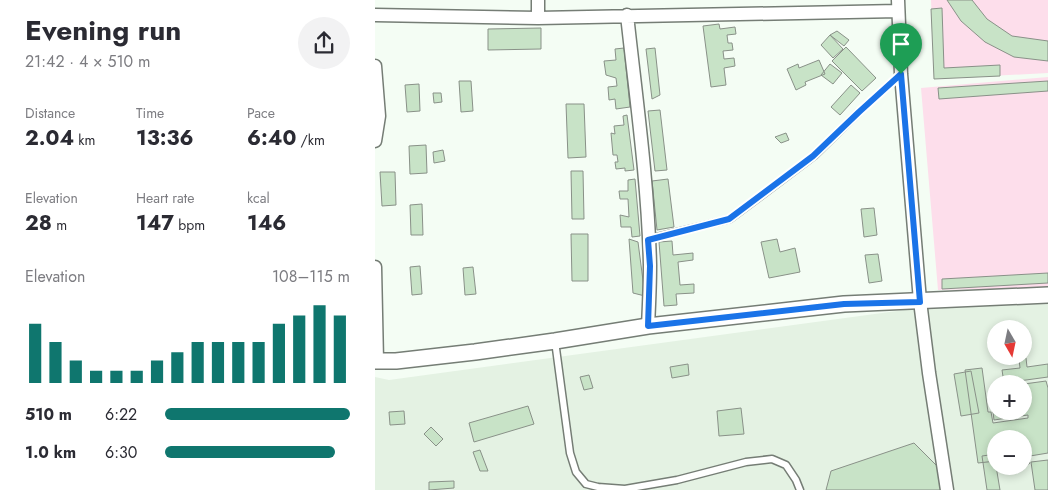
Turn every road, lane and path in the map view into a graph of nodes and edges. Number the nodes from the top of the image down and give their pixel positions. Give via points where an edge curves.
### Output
1 (538, 0) edge
2 (898, 5) edge
3 (800, 6) edge
4 (375, 15) edge
5 (627, 15) junction
6 (538, 18) junction
7 (375, 66) edge
8 (901, 74) junction
9 (375, 141) edge
10 (648, 240) junction
11 (375, 267) edge
12 (1048, 295) edge
13 (920, 302) junction
14 (648, 326) junction
15 (555, 341) junction
16 (376, 361) edge
17 (800, 490) edge
18 (947, 490) edge

1 - 6 street
2 - 3 street
2 - 8 street
3 - 5 street
4 - 6 street
5 - 6 street
5 - 10 street
7 - 9 street via 379,116
8 - 10 lane via 813,156 729,219
8 - 13 street
10 - 14 street
11 - 16 street
12 - 13 street
13 - 14 street via 844,304
13 - 18 street
14 - 15 street
15 - 16 street via 431,358
15 - 17 lane via 570,453 576,472 586,484 598,488 625,488 772,459 787,465

